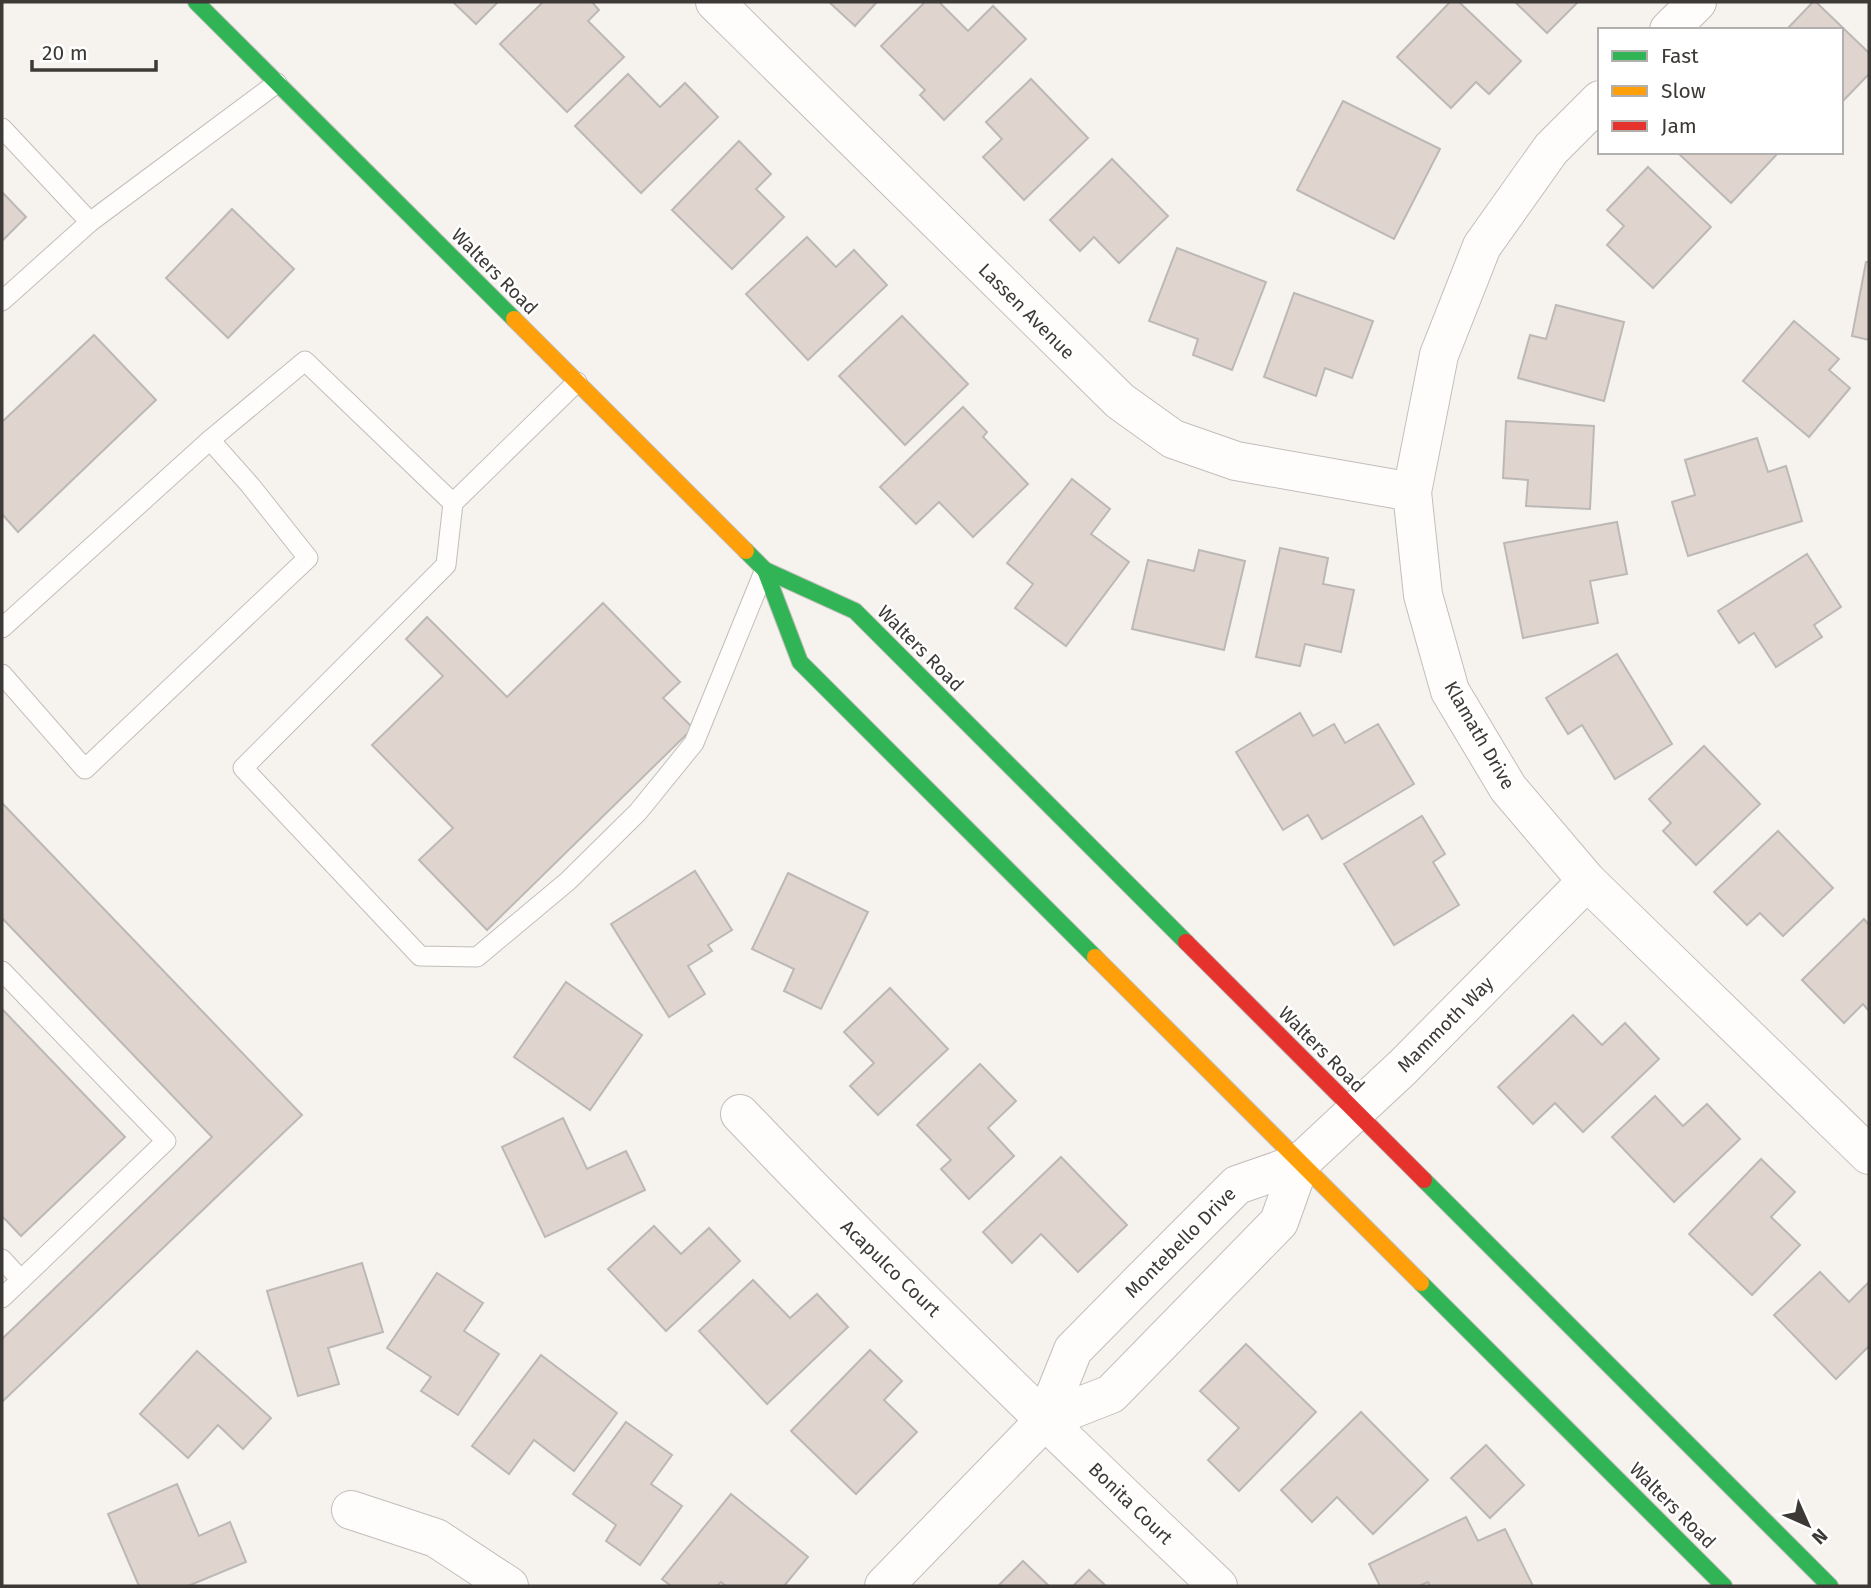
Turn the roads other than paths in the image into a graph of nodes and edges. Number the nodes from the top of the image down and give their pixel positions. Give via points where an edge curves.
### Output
1 (196, 2) edge
2 (715, 2) edge
3 (1697, 2) edge
4 (1671, 28) edge
5 (277, 83) junction
6 (1598, 102) edge
7 (2, 128) edge
8 (90, 222) junction
9 (2, 301) edge
10 (577, 382) junction
11 (210, 440) junction
12 (1412, 492) junction
13 (453, 503) junction
14 (765, 570) junction
15 (2, 628) edge
16 (2, 674) edge
17 (1587, 881) junction
18 (2, 971) edge
19 (1355, 1112) junction
20 (740, 1114) dead end
21 (1867, 1148) edge
22 (1300, 1163) junction
23 (2, 1259) edge
24 (21, 1280) junction
25 (2, 1298) edge
26 (1045, 1420) junction
27 (351, 1510) dead end
28 (509, 1586) edge
29 (884, 1586) edge
30 (1218, 1586) edge
31 (1724, 1586) edge
32 (1830, 1586) edge

1 - 5 main road, Walters Road
2 - 12 street, Lassen Avenue via 1120,401 1173,439 1236,461
3 - 4 street
5 - 8 lane
5 - 10 main road, Walters Road
6 - 12 street, Klamath Drive via 1551,149 1482,246 1438,355
7 - 8 lane
8 - 9 lane
10 - 13 lane
10 - 14 main road, Walters Road
11 - 13 lane via 305,361
11 - 15 lane
11 - 16 lane via 308,558 85,769
12 - 17 street, Klamath Drive via 1423,595 1450,691 1508,788
13 - 14 lane via 446,565 243,768 421,956 477,957 568,881 639,812 695,743
14 - 19 main road, Walters Road via 855,611
14 - 22 main road, Walters Road via 800,662
17 - 19 street, Mammoth Way
17 - 21 street, Klamath Drive
18 - 24 lane via 166,1141
19 - 22 street, Mammoth Way
19 - 32 main road, Walters Road
20 - 26 street, Acapulco Court
22 - 26 street, Montebello Drive via 1279,1222 1111,1394
22 - 26 street, Montebello Drive via 1237,1185 1142,1279 1073,1350
22 - 31 main road, Walters Road
23 - 24 lane
24 - 25 lane
26 - 29 street, Montebello Drive
26 - 30 street, Bonita Court
27 - 28 street via 436,1538

